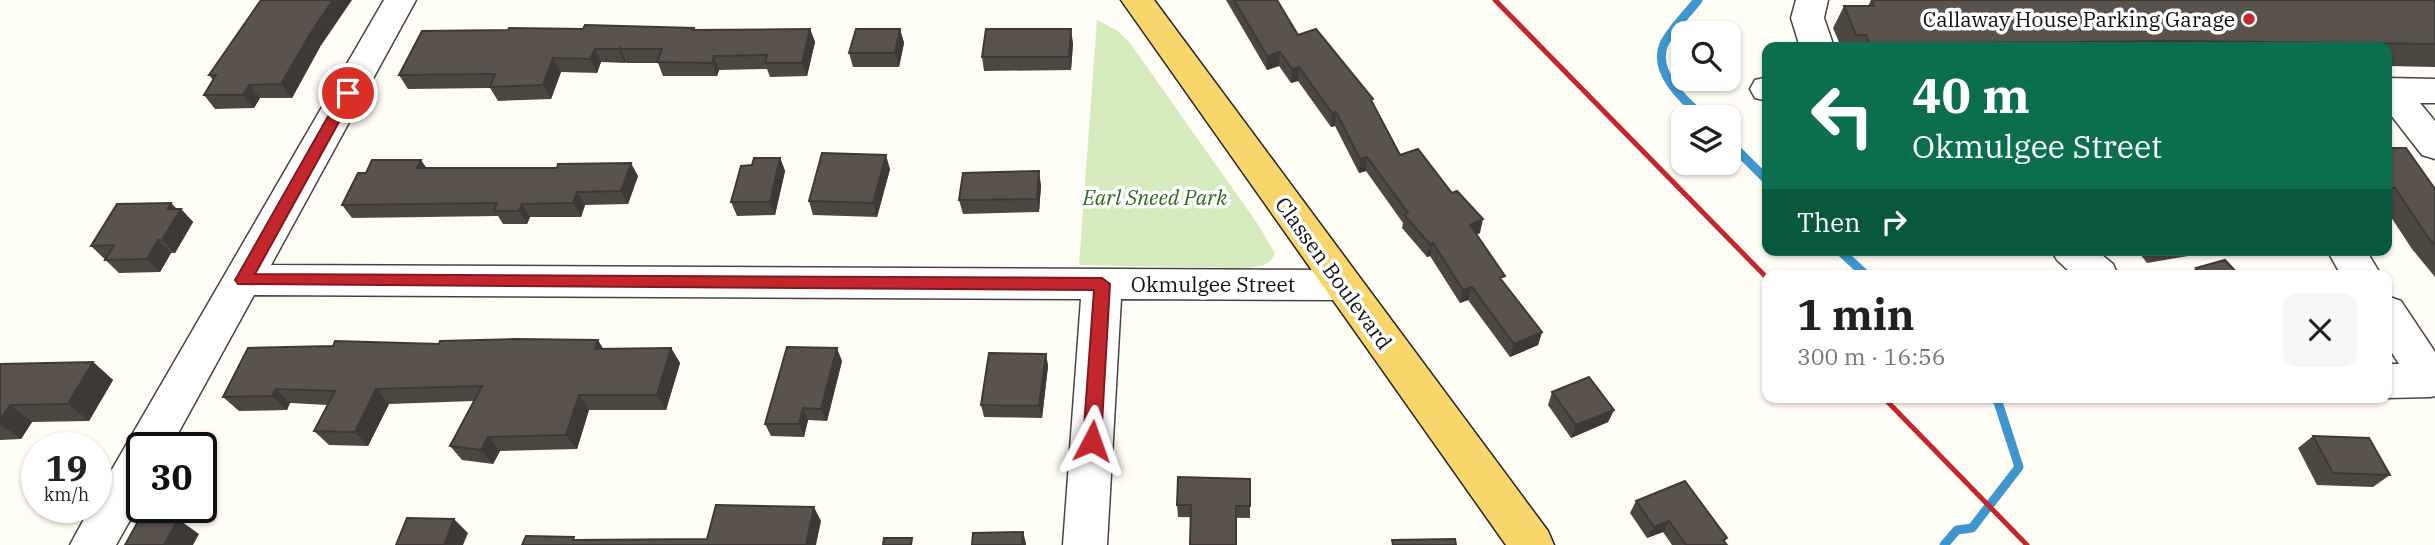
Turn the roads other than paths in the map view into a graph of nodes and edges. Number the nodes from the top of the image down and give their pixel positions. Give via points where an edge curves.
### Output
1 (400, 0) edge
2 (1137, 0) edge
3 (1812, 0) edge
4 (1815, 42) edge
5 (2392, 90) edge
6 (2435, 90) edge
7 (2392, 94) edge
8 (2435, 146) edge
9 (2077, 256) edge
10 (2093, 270) edge
11 (243, 280) junction
12 (1102, 284) junction
13 (1343, 285) junction
14 (2392, 321) edge
15 (2392, 381) edge
16 (157, 432) edge
17 (126, 486) edge
18 (92, 545) edge
19 (1085, 545) edge
20 (1532, 545) edge

1 - 11 street
2 - 13 main road, Classen Boulevard
3 - 4 street via 1807,20
5 - 6 street
7 - 8 street
9 - 10 street
11 - 12 street, Okmulgee Street
11 - 16 street
12 - 13 street, Okmulgee Street
12 - 19 street
13 - 20 main road, Classen Boulevard
14 - 15 street via 2431,380
17 - 18 street

